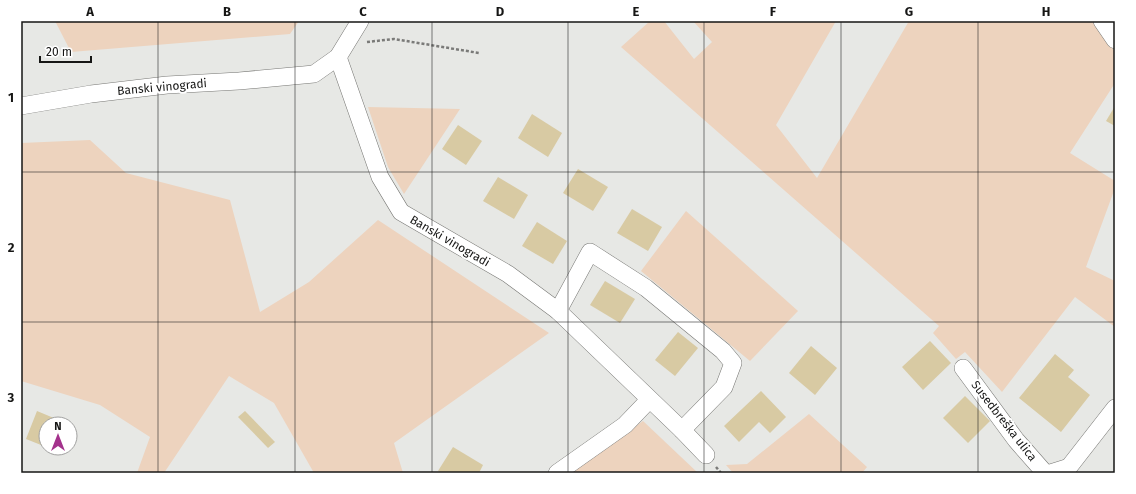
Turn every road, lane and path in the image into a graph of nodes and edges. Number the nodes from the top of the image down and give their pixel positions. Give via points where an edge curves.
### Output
1 (360, 21) edge
2 (1102, 21) edge
3 (1115, 40) edge
4 (361, 45) dead end
5 (479, 53) dead end
6 (338, 57) junction
7 (24, 104) edge
8 (558, 311) junction
9 (963, 368) dead end
10 (649, 400) junction
11 (1115, 408) edge
12 (682, 430) junction
13 (706, 455) dead end
14 (557, 473) edge
15 (1045, 473) edge
16 (1050, 473) edge

1 - 6 street, Banski vinogradi
2 - 3 street
4 - 5 path via 394,39
6 - 7 street, Banski vinogradi via 314,74 160,85
6 - 8 street, Banski vinogradi via 380,177 401,212 508,274
8 - 10 street, Banski vinogradi
8 - 12 street via 590,252 646,288 723,351 733,363 724,387
9 - 15 street, Susedbreška ulica via 1016,440
10 - 12 street, Banski vinogradi
10 - 14 street via 624,425
11 - 16 street via 1069,467
12 - 13 street, Banski vinogradi

